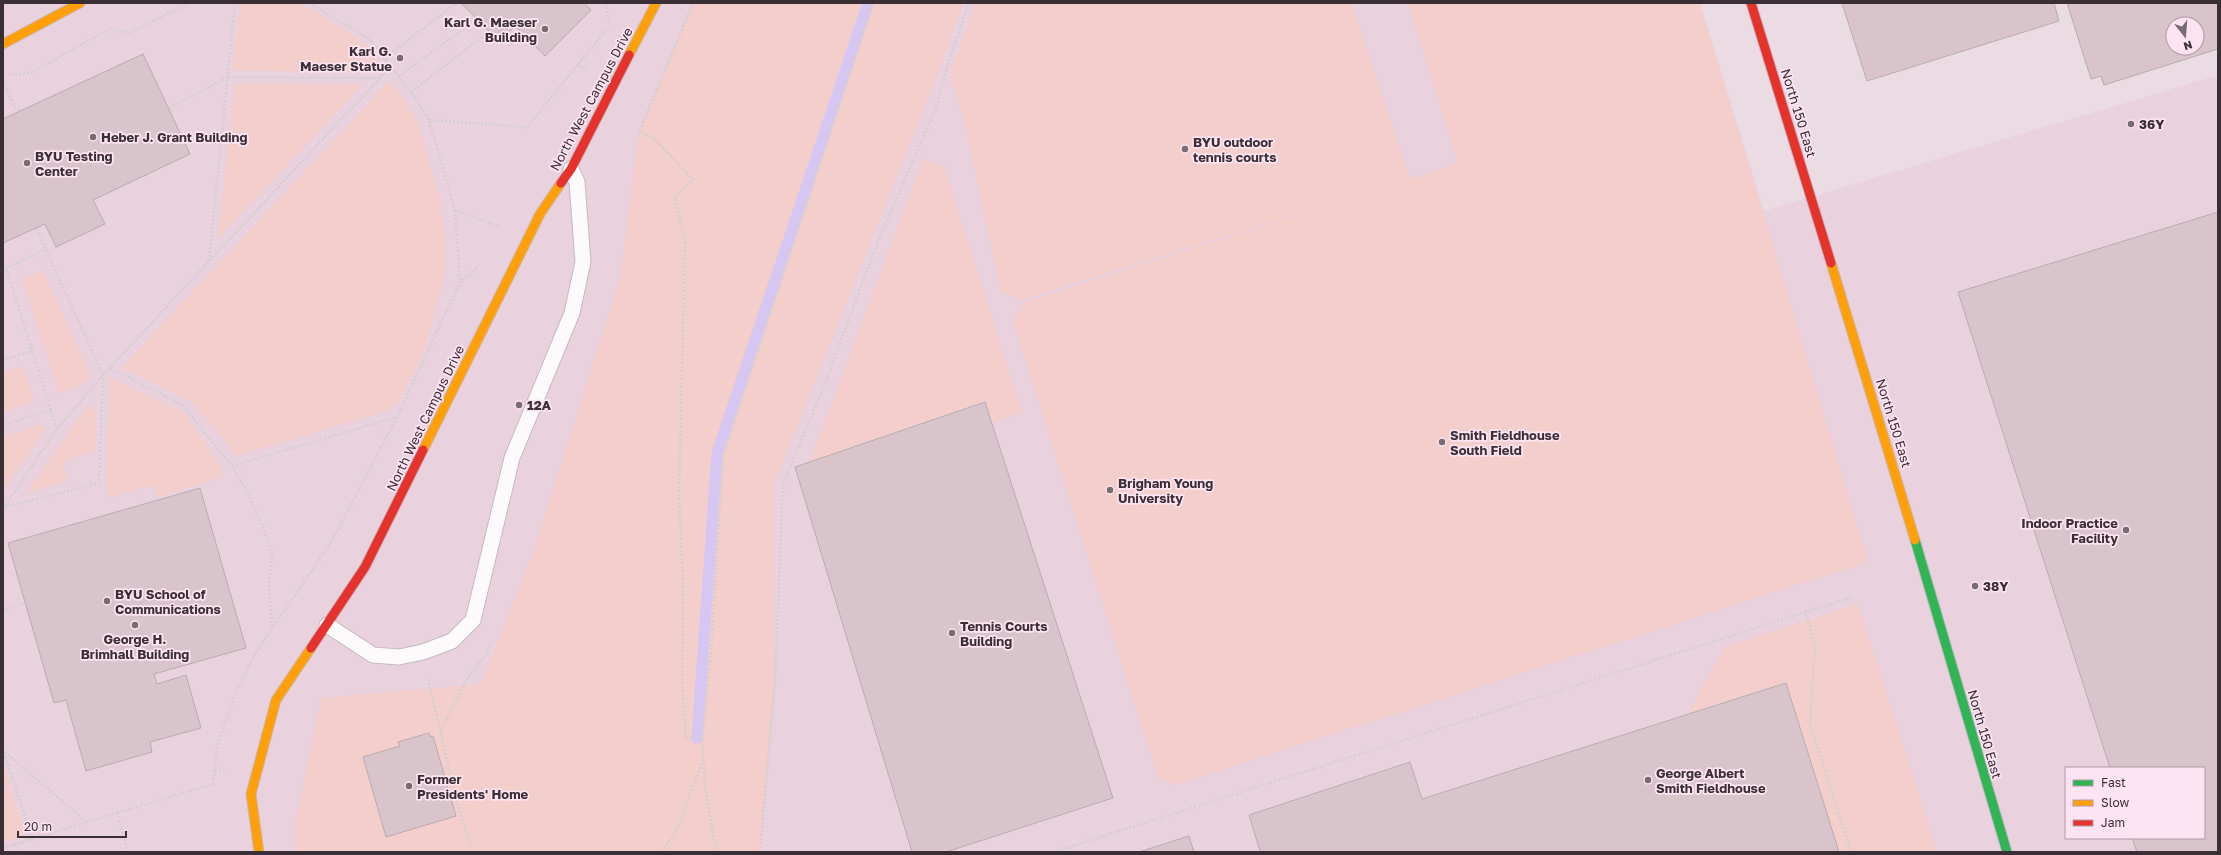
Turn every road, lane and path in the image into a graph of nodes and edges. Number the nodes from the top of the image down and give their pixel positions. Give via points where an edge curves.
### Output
1 (80, 3) edge
2 (189, 3) edge
3 (235, 3) edge
4 (309, 3) edge
5 (457, 3) edge
6 (605, 3) edge
7 (656, 3) edge
8 (692, 3) edge
9 (873, 3) edge
10 (970, 3) edge
11 (1752, 3) edge
12 (477, 19) dead end
13 (490, 31) dead end
14 (3, 44) edge
15 (383, 59) junction
16 (578, 64) junction
17 (390, 67) junction
18 (592, 74) dead end
19 (10, 75) dead end
20 (228, 77) junction
21 (398, 77) junction
22 (380, 78) junction
23 (3, 81) edge
24 (411, 92) junction
25 (169, 108) dead end
26 (20, 111) dead end
27 (429, 120) junction
28 (571, 169) junction
29 (455, 210) junction
30 (36, 228) dead end
31 (505, 229) dead end
32 (47, 249) junction
33 (209, 261) junction
34 (483, 263) dead end
35 (4, 268) edge
36 (460, 282) junction
37 (32, 350) junction
38 (3, 360) edge
39 (110, 368) junction
40 (103, 375) junction
41 (50, 410) junction
42 (397, 417) junction
43 (3, 425) edge
44 (57, 429) junction
45 (232, 466) junction
46 (4, 508) edge
47 (1852, 597) dead end
48 (25, 603) dead end
49 (3, 610) edge
50 (1805, 610) junction
51 (327, 625) junction
52 (272, 630) junction
53 (494, 636) dead end
54 (428, 679) dead end
55 (441, 730) junction
56 (702, 738) junction
57 (3, 750) edge
58 (703, 761) junction
59 (117, 813) junction
60 (86, 823) junction
61 (32, 838) junction
62 (15, 844) junction
63 (471, 847) dead end
64 (3, 848) edge
65 (17, 852) edge
66 (128, 852) edge
67 (259, 852) edge
68 (662, 852) edge
69 (718, 852) edge
70 (760, 852) edge
71 (1053, 852) edge
72 (1851, 852) edge
73 (2007, 852) edge

1 - 14 street
2 - 19 path via 129,33 110,29 30,73
3 - 20 path
4 - 15 path via 368,39
5 - 15 path
6 - 16 path via 610,26
7 - 28 street, North West Campus Drive
8 - 56 path via 639,132 652,137 692,178 675,197 685,243 679,497 682,684 686,738
9 - 56 path via 723,456 711,651
10 - 70 path via 948,64 936,108 878,241 826,381 783,484 775,681
11 - 73 street, North 150 East via 1888,448
12 - 21 path
13 - 24 path
15 - 17 path
16 - 18 path
16 - 27 path via 527,126
17 - 21 path
17 - 22 path
20 - 22 path
20 - 25 path
20 - 33 path
21 - 24 path
22 - 33 path
23 - 26 path via 14,106
24 - 27 path
27 - 29 path
28 - 51 street, North West Campus Drive via 540,214 365,567
28 - 51 lane via 577,182 583,262 572,313 512,458 473,620 452,641 424,652 399,657 373,655
29 - 31 path
29 - 36 path
30 - 32 path
32 - 35 path
32 - 40 path
33 - 39 path
34 - 36 path
35 - 37 path
36 - 42 path
37 - 38 path
37 - 41 path
39 - 40 path
39 - 45 path via 181,404
40 - 44 path
40 - 46 path via 98,483
41 - 43 path
41 - 44 path
42 - 45 path
42 - 52 path via 332,542
44 - 46 path
45 - 52 path via 248,494 272,554 269,583
47 - 50 path
48 - 49 path
50 - 71 path
50 - 72 path via 1815,645 1810,724
51 - 67 street, North West Campus Drive via 276,700 251,794
52 - 59 path via 256,652 237,689 218,743 213,784
53 - 55 path via 486,655 469,676
54 - 55 path
55 - 63 path via 456,799
56 - 58 path
57 - 60 path
57 - 61 path
58 - 68 path via 680,824
58 - 69 path via 706,794
59 - 60 path
59 - 66 path
60 - 61 path
61 - 62 path
62 - 64 path
62 - 65 path

